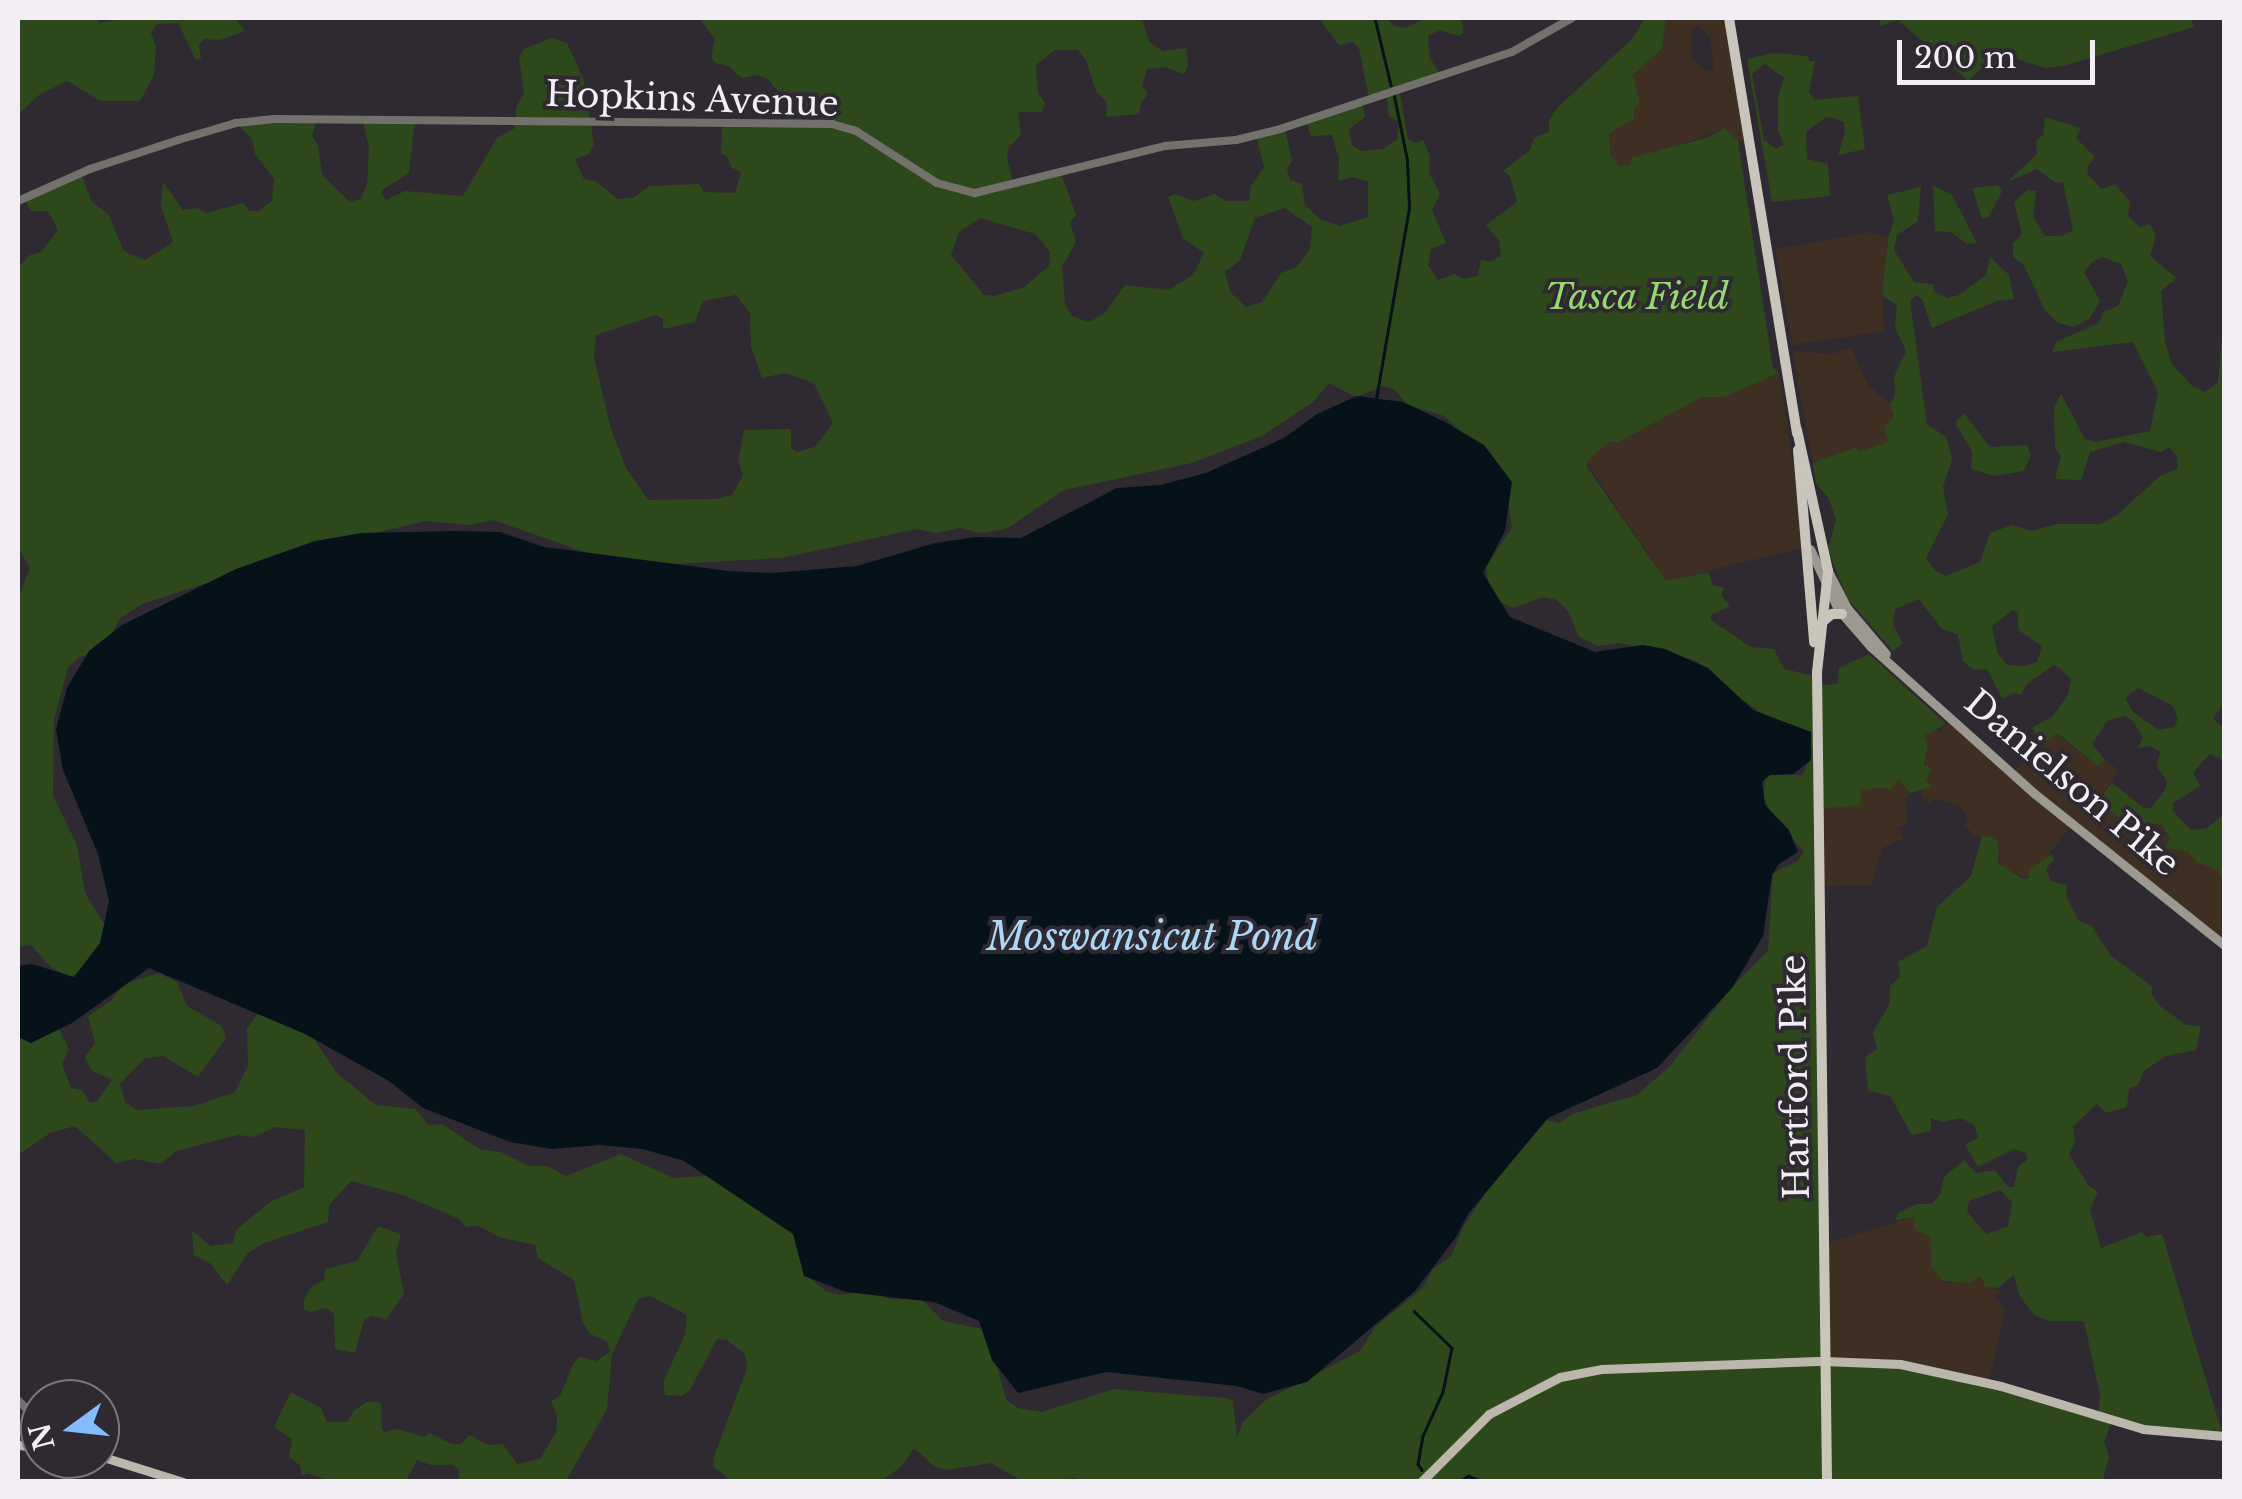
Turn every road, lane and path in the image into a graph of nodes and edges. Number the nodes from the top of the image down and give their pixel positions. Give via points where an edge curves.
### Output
1 (1572, 18) edge
2 (1729, 18) edge
3 (18, 200) edge
4 (1797, 430) junction
5 (1810, 549) junction
6 (1828, 570) junction
7 (1826, 586) junction
8 (1842, 614) junction
9 (1822, 623) junction
10 (1889, 659) junction
11 (1817, 673) junction
12 (2224, 945) edge
13 (1824, 1361) junction
14 (2224, 1436) edge
15 (120, 1462) edge
16 (182, 1482) edge
17 (1420, 1482) edge
18 (1827, 1482) edge

1 - 3 street, Hopkins Avenue via 1512,52 1280,129 1165,146 975,194 938,184 856,131 832,124 297,119 236,123 90,169
2 - 4 highway, Hartford Pike
4 - 5 highway, Hartford Pike
4 - 6 highway, Hartford Pike
5 - 7 main road, Danielson Pike
5 - 11 highway, Hartford Pike
6 - 7 highway, Hartford Pike
6 - 10 main road, Danielson Pike via 1847,608
7 - 8 main road, Danielson Pike
7 - 9 highway, Hartford Pike
8 - 9 highway
8 - 10 main road, Danielson Pike
9 - 11 highway, Hartford Pike
10 - 12 main road, Danielson Pike via 2021,782
11 - 13 highway, Hartford Pike
13 - 14 main road via 1927,1368 2130,1426
13 - 17 main road via 1602,1368 1560,1377 1489,1414
13 - 18 highway, Hartford Pike
15 - 16 main road

